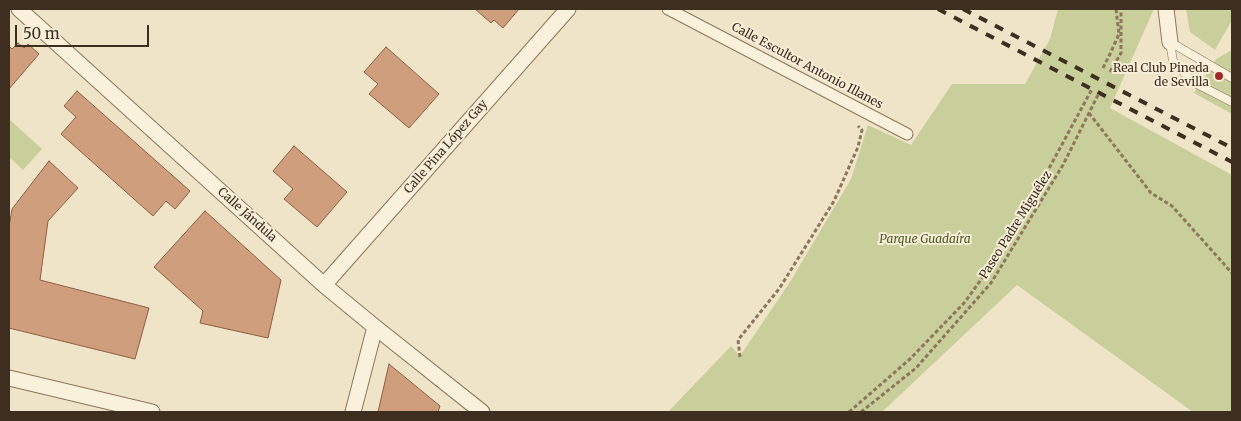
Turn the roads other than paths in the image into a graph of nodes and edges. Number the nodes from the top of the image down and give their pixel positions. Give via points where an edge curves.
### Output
1 (19, 9) edge
2 (568, 9) edge
3 (668, 9) edge
4 (1166, 9) edge
5 (1170, 42) junction
6 (1232, 78) edge
7 (1232, 102) edge
8 (907, 134) dead end
9 (324, 285) junction
10 (374, 327) junction
11 (9, 378) edge
12 (152, 412) edge
13 (353, 412) edge
14 (482, 412) edge

1 - 9 street, Calle Jándula
2 - 9 street, Calle Pina López Gay
3 - 8 street, Calle Escultor Antonio Illanes
4 - 5 street
5 - 6 lane
5 - 7 lane via 1173,61 1193,82
9 - 10 street, Calle Jándula
10 - 13 street
10 - 14 street, Calle Jándula
11 - 12 street

